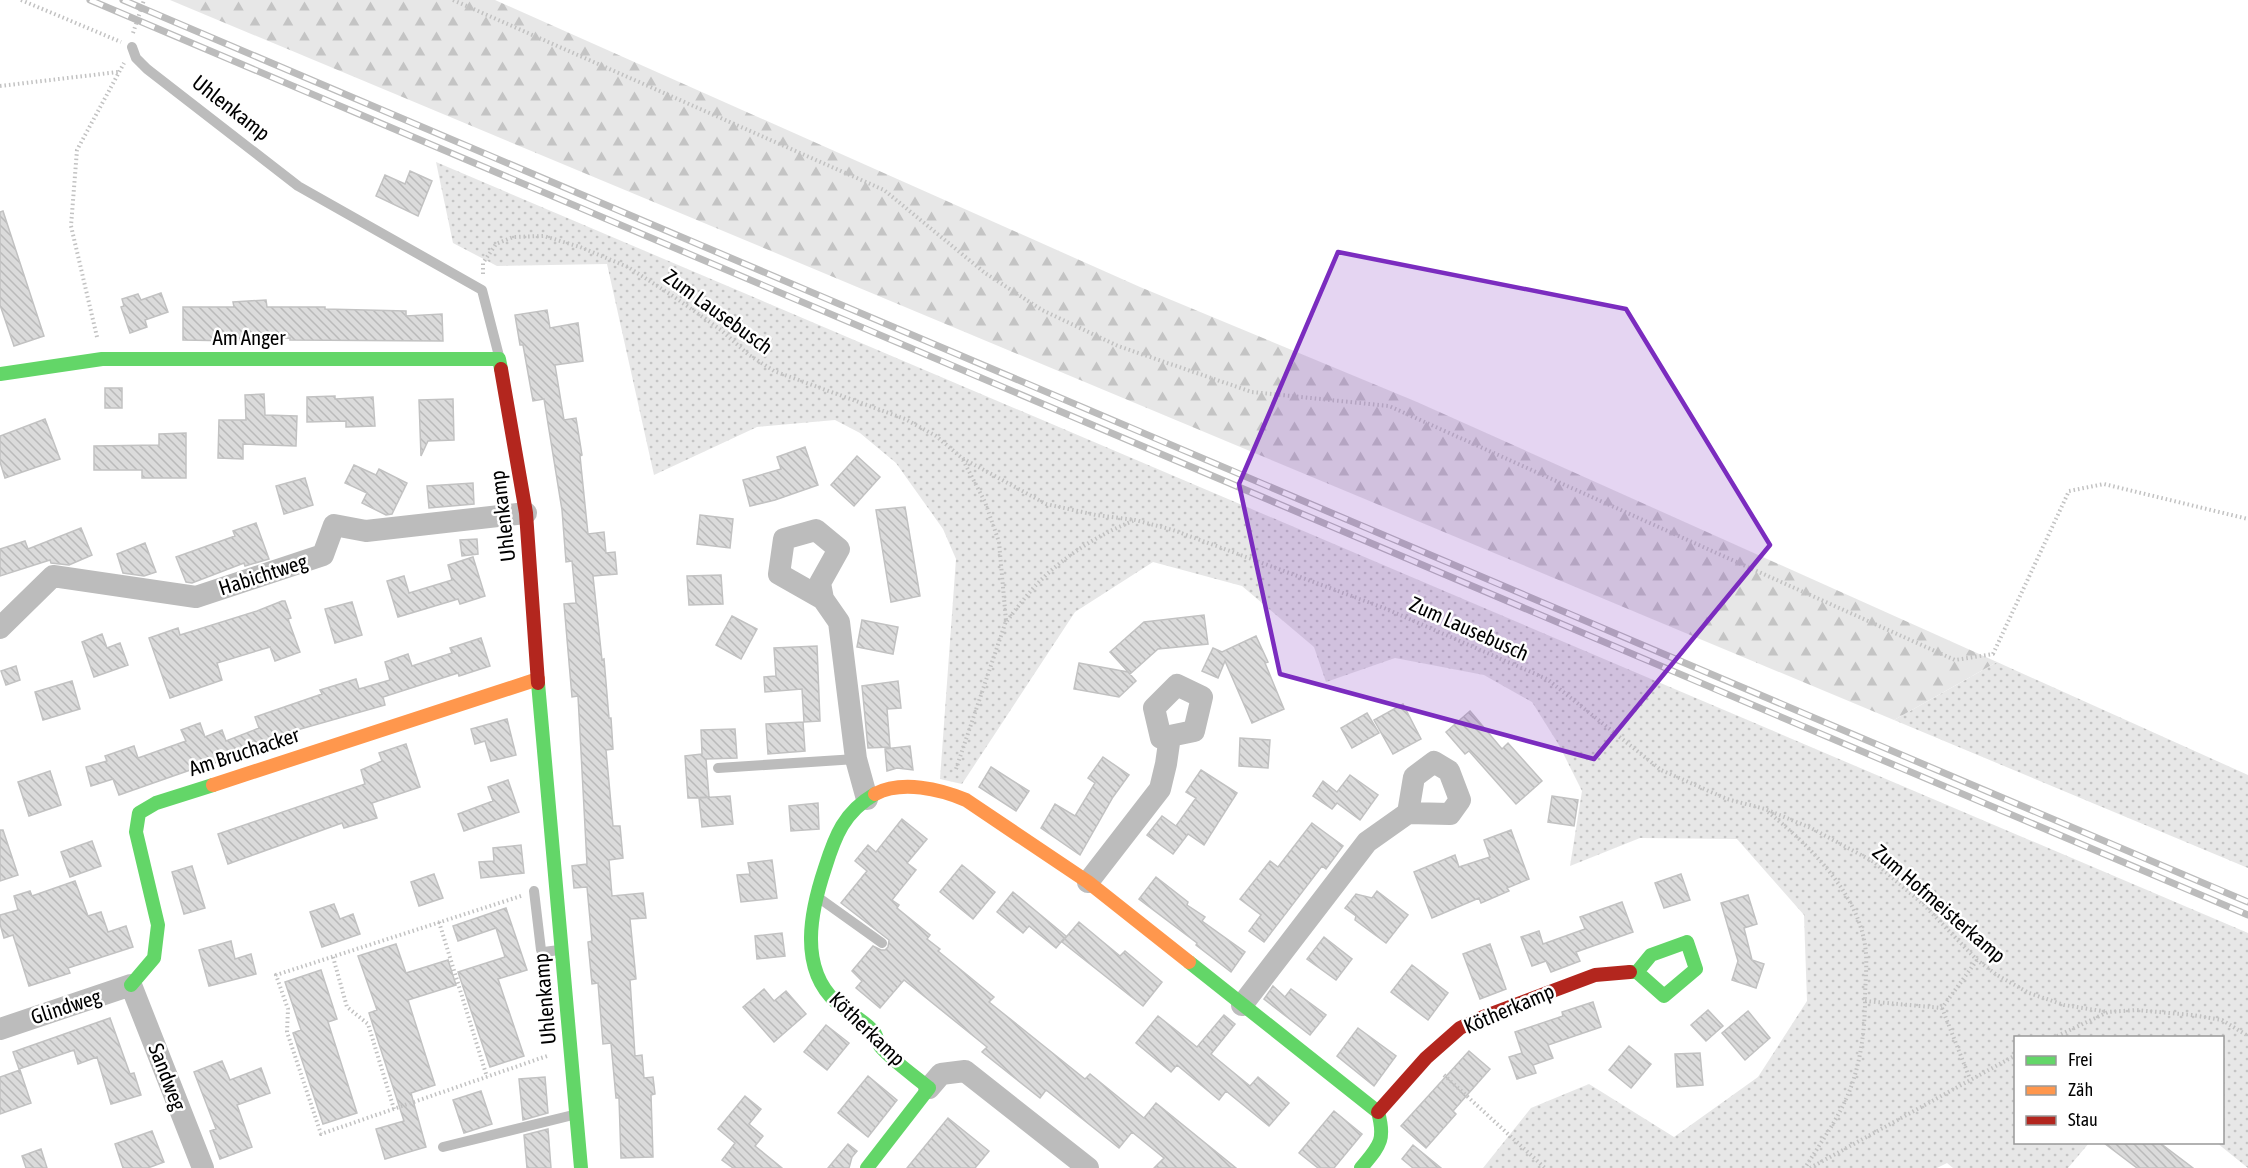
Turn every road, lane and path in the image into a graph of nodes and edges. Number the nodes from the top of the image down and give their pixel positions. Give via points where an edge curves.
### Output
1 (21, 0) edge
2 (144, 0) edge
3 (453, 0) edge
4 (132, 47) junction
5 (119, 72) junction
6 (0, 86) edge
7 (482, 290) junction
8 (102, 358) junction
9 (500, 359) junction
10 (0, 375) edge
11 (962, 458) junction
12 (526, 513) junction
13 (2248, 519) edge
14 (1136, 520) junction
15 (823, 599) dead end
16 (1006, 621) junction
17 (0, 628) edge
18 (538, 679) junction
19 (1170, 736) dead end
20 (856, 759) junction
21 (718, 768) dead end
22 (949, 793) junction
23 (867, 799) junction
24 (1765, 809) junction
25 (1408, 813) dead end
26 (1088, 882) junction
27 (534, 891) joint
28 (816, 897) junction
29 (439, 922) junction
30 (882, 943) dead end
31 (562, 949) junction
32 (333, 957) junction
33 (1977, 960) junction
34 (1637, 972) dead end
35 (131, 985) junction
36 (1865, 1001) junction
37 (1242, 1005) junction
38 (1942, 1008) junction
39 (2109, 1012) junction
40 (2, 1022) edge
41 (2057, 1036) edge
42 (2248, 1036) edge
43 (570, 1048) junction
44 (2014, 1056) edge
45 (1426, 1058) junction
46 (487, 1077) junction
47 (1970, 1079) junction
48 (929, 1088) junction
49 (394, 1109) junction
50 (1378, 1112) junction
51 (576, 1114) junction
52 (443, 1147) dead end
53 (203, 1168) edge
54 (580, 1168) edge
55 (867, 1168) edge
56 (1088, 1168) edge
57 (1361, 1168) edge
58 (1545, 1168) edge
59 (1808, 1168) edge

1 - 4 path
2 - 4 path via 136,19
3 - 13 path via 884,190 986,273 1041,310 1118,346 1252,392 1389,406 1955,660 1993,654 2069,491 2104,484
4 - 5 path
4 - 7 lane, Uhlenkamp via 147,69 298,186
5 - 6 path
5 - 8 path via 77,150 71,226
7 - 9 lane, Uhlenkamp
7 - 11 path, Zum Lausebusch via 483,263 496,244 505,240 544,236 580,247 628,267 774,371 905,419 936,436
8 - 9 street, Am Anger
8 - 10 street, Am Anger
9 - 12 street, Uhlenkamp
11 - 14 path, Zum Lausebusch via 1046,504
11 - 16 path, Zum Lausebusch via 985,502 999,542
12 - 17 street, Habichtweg via 366,531 334,525 323,555 196,597 53,576
12 - 18 street, Uhlenkamp
14 - 16 path, Zum Lausebusch via 1109,530 1076,551 1037,584
14 - 24 path, Zum Lausebusch via 1384,608 1547,679 1661,770 1727,799
15 - 20 street via 839,622
16 - 22 path, Zum Lausebusch
18 - 31 street, Uhlenkamp
18 - 35 street, Am Bruchacker via 156,803 139,813 136,832 158,925 154,958
19 - 26 street via 1160,789
20 - 21 lane
20 - 23 street
22 - 23 street, Kötherkamp via 901,786
22 - 26 street, Kötherkamp via 966,800
23 - 28 street, Kötherkamp via 836,834
24 - 33 path, Zum Hofmeisterkamp via 1811,828 1874,862 1924,905
24 - 36 path via 1799,837 1828,869 1856,913 1866,953
25 - 37 street via 1367,843
26 - 37 street, Kötherkamp
27 - 29 path
27 - 31 lane via 541,950
28 - 30 lane
28 - 48 street, Kötherkamp via 811,952 824,987 835,1001 874,1031 880,1046
29 - 32 path
29 - 46 path
31 - 43 street, Uhlenkamp
32 - 49 path via 347,1007 368,1024
32 - 49 path via 276,975 288,1010 287,1032 321,1134
33 - 38 path
33 - 39 path, Zum Hofmeisterkamp via 2029,993 2064,1005
34 - 45 street, Kötherkamp via 1595,975 1483,1017 1460,1028
35 - 40 street, Glindweg
35 - 53 street, Sandweg
36 - 38 path
36 - 59 path via 1865,1024 1847,1097
37 - 50 street, Kötherkamp
38 - 47 path
39 - 41 path, Zum Hofmeisterkamp
39 - 42 path, Zum Hofmeisterkamp via 2136,1010 2222,1020
43 - 46 path
43 - 51 street, Uhlenkamp
44 - 47 path
45 - 50 street, Kötherkamp
45 - 58 path
46 - 49 path
47 - 59 path
48 - 55 street
48 - 56 street via 941,1074 965,1071
50 - 57 street via 1383,1141
51 - 52 lane
51 - 54 street, Uhlenkamp

